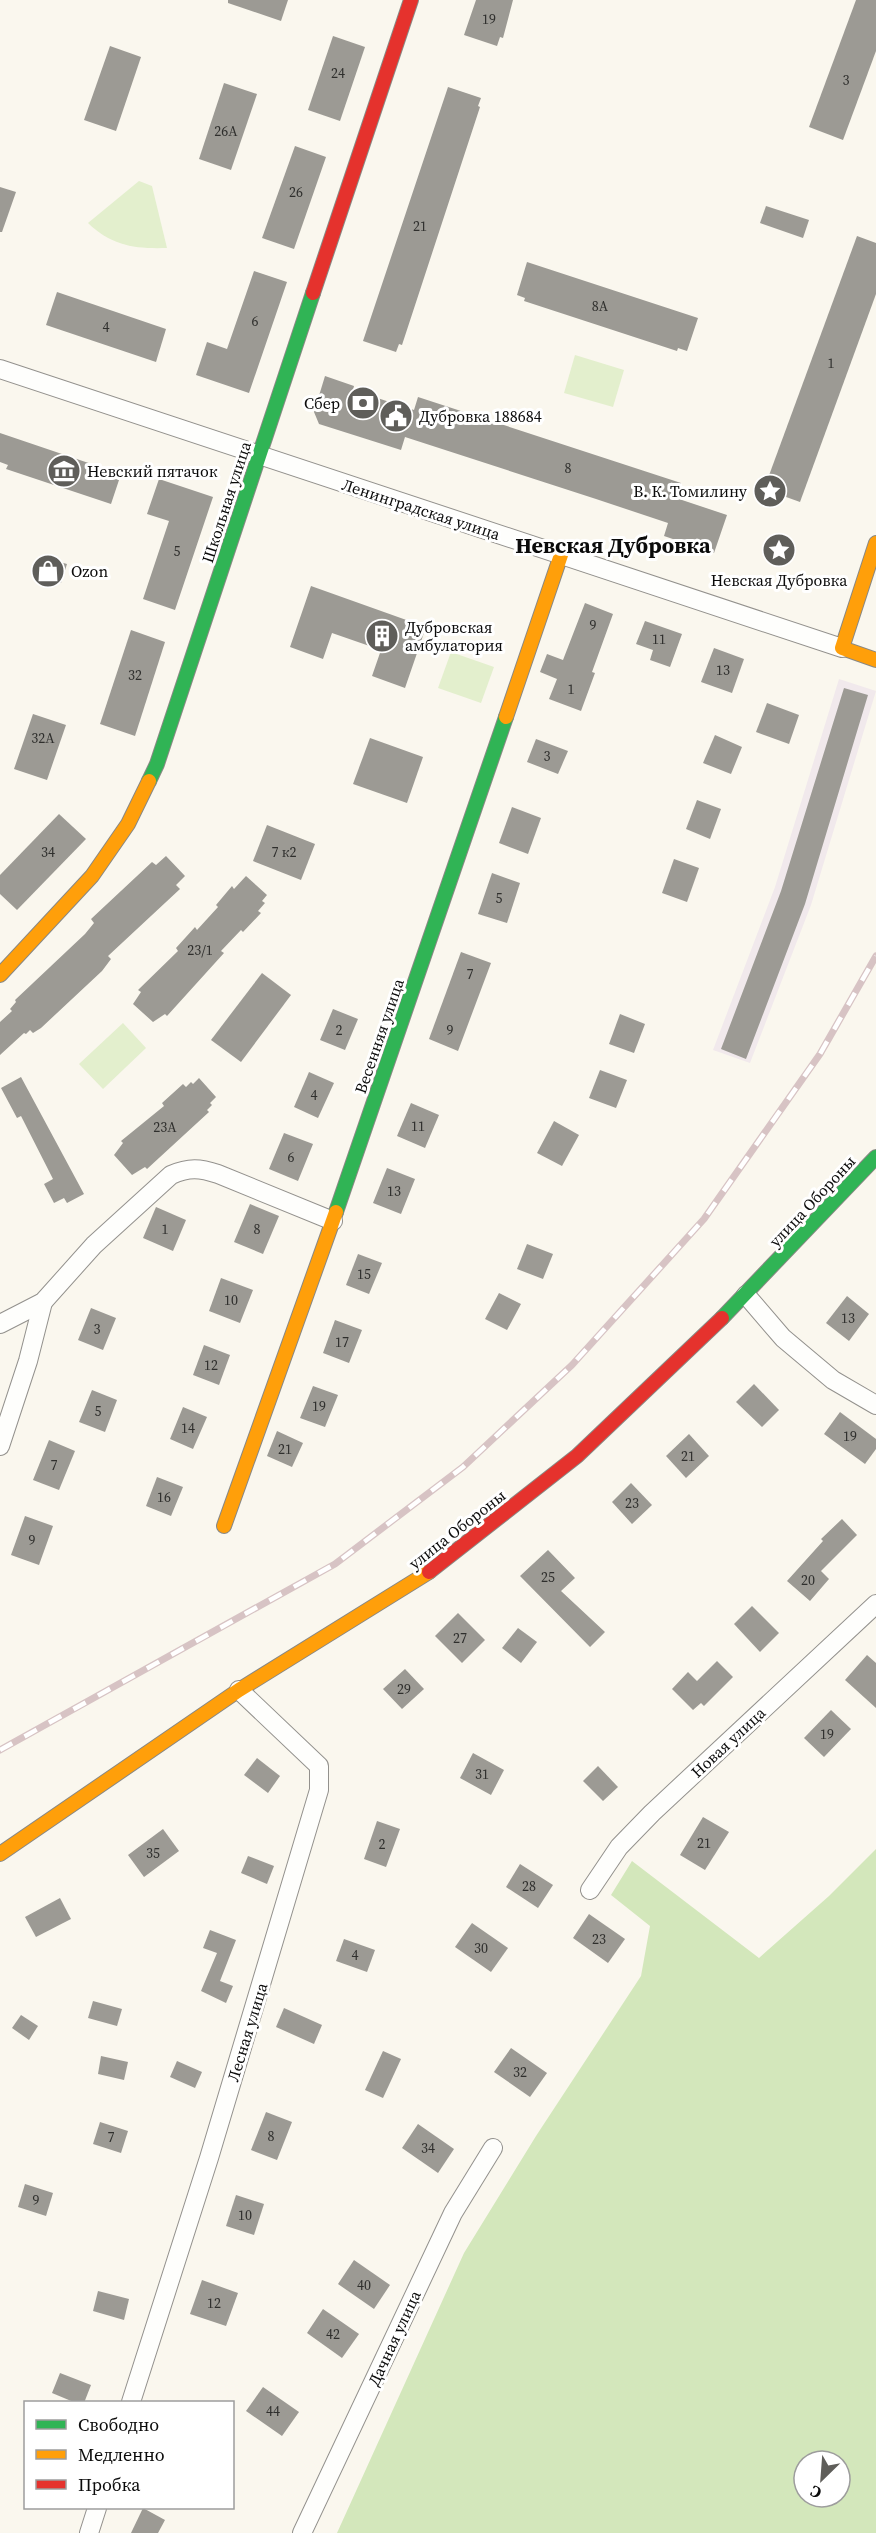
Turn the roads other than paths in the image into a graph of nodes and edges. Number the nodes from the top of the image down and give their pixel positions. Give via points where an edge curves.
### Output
1 (411, 0) edge
2 (0, 369) edge
3 (258, 456) junction
4 (876, 543) edge
5 (561, 555) junction
6 (842, 648) junction
7 (876, 660) edge
8 (0, 975) edge
9 (876, 1157) edge
10 (333, 1221) junction
11 (746, 1295) junction
12 (43, 1302) junction
13 (0, 1324) edge
14 (876, 1405) edge
15 (0, 1446) edge
16 (224, 1526) dead end
17 (876, 1604) edge
18 (239, 1690) junction
19 (0, 1854) edge
20 (590, 1890) dead end
21 (493, 2148) dead end
22 (132, 2401) edge
23 (97, 2509) edge
24 (89, 2533) edge
25 (303, 2533) edge

1 - 3 street, Школьная улица
2 - 3 street, Ленинградская улица
3 - 5 street, Ленинградская улица
3 - 8 street, Школьная улица via 169,732 134,812 92,876
4 - 6 street
5 - 6 street, Ленинградская улица
5 - 10 street, Весенняя улица
6 - 7 street, Ленинградская улица
9 - 11 street, улица Обороны
10 - 12 street via 218,1174 185,1168 171,1175 94,1245
10 - 16 street, Весенняя улица
11 - 14 street via 783,1338 833,1380
11 - 18 street, улица Обороны via 577,1456 424,1576
12 - 13 street
12 - 15 street
17 - 20 street, Новая улица via 652,1813 619,1847
18 - 19 street, улица Обороны
18 - 22 street, Лесная улица via 319,1766 319,1790
21 - 25 street, Дачная улица via 453,2213
23 - 24 street

